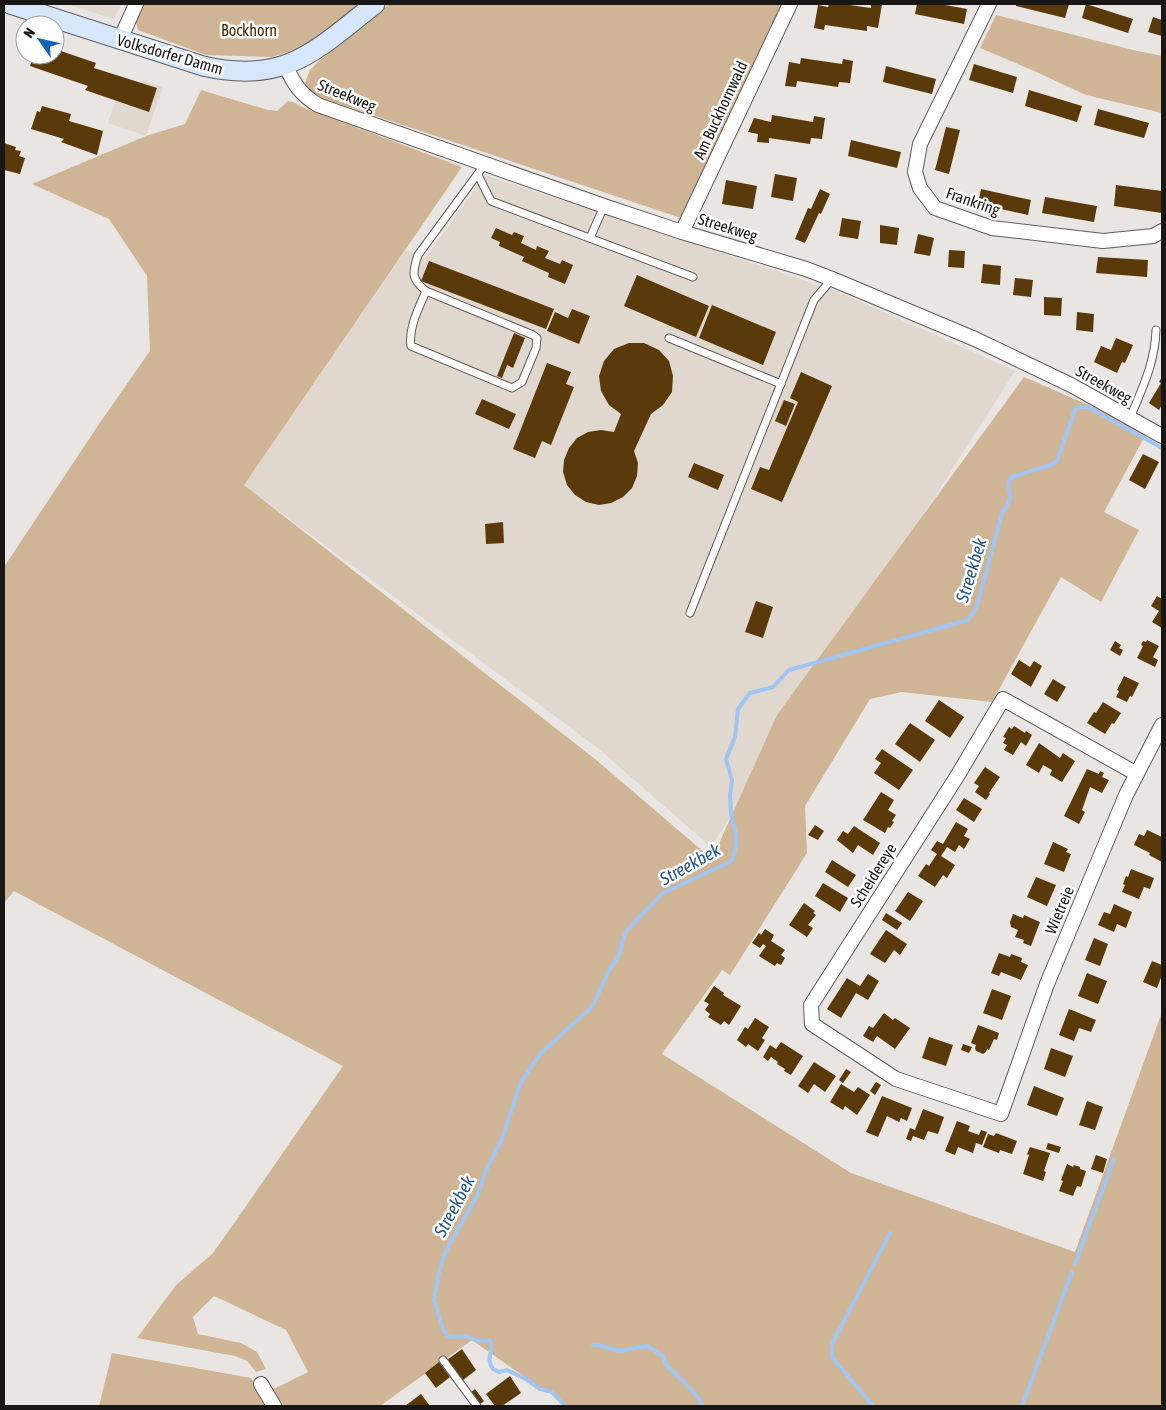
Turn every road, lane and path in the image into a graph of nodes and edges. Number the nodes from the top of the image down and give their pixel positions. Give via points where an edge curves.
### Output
1 (10, 4) edge
2 (136, 4) edge
3 (375, 4) edge
4 (790, 4) edge
5 (989, 4) edge
6 (120, 40) junction
7 (285, 65) junction
8 (481, 169) junction
9 (604, 206) junction
10 (1162, 231) edge
11 (682, 232) junction
12 (590, 238) junction
13 (693, 277) dead end
14 (832, 279) junction
15 (426, 291) junction
16 (1156, 330) dead end
17 (669, 338) dead end
18 (781, 384) junction
19 (1130, 418) junction
20 (1162, 436) edge
21 (690, 613) dead end
22 (1162, 725) edge
23 (1137, 774) junction
24 (1001, 1114) joint
25 (443, 1360) dead end
26 (261, 1384) dead end
27 (274, 1406) edge
28 (476, 1406) edge

1 - 6 main road, Volksdorfer Damm
2 - 6 street
3 - 7 main road, Volksdorfer Damm via 318,48
4 - 11 street, Am Buckhornwald
5 - 10 street, Frankring via 920,144 915,172 920,188 935,208 992,228 1103,241 1153,236
6 - 7 main road, Volksdorfer Damm via 228,71 257,71
7 - 8 street, Streekweg via 295,85 318,105
8 - 9 street, Streekweg
8 - 12 lane via 491,201
8 - 15 lane via 418,255 414,275
9 - 11 street, Streekweg
9 - 12 lane
11 - 14 street, Streekweg
12 - 13 lane
14 - 18 lane via 814,300
14 - 19 street, Streekweg via 976,339
15 - 15 lane via 537,338 522,382 512,388 411,346 416,314
16 - 19 lane via 1149,374
17 - 18 lane
18 - 21 lane
19 - 20 street, Streekweg
22 - 23 street, Wietreie
23 - 24 street, Wietreie via 1047,984
23 - 24 street, Scheidereye via 1003,698 956,778 811,1005 812,1024 896,1079
25 - 28 lane
26 - 27 street

